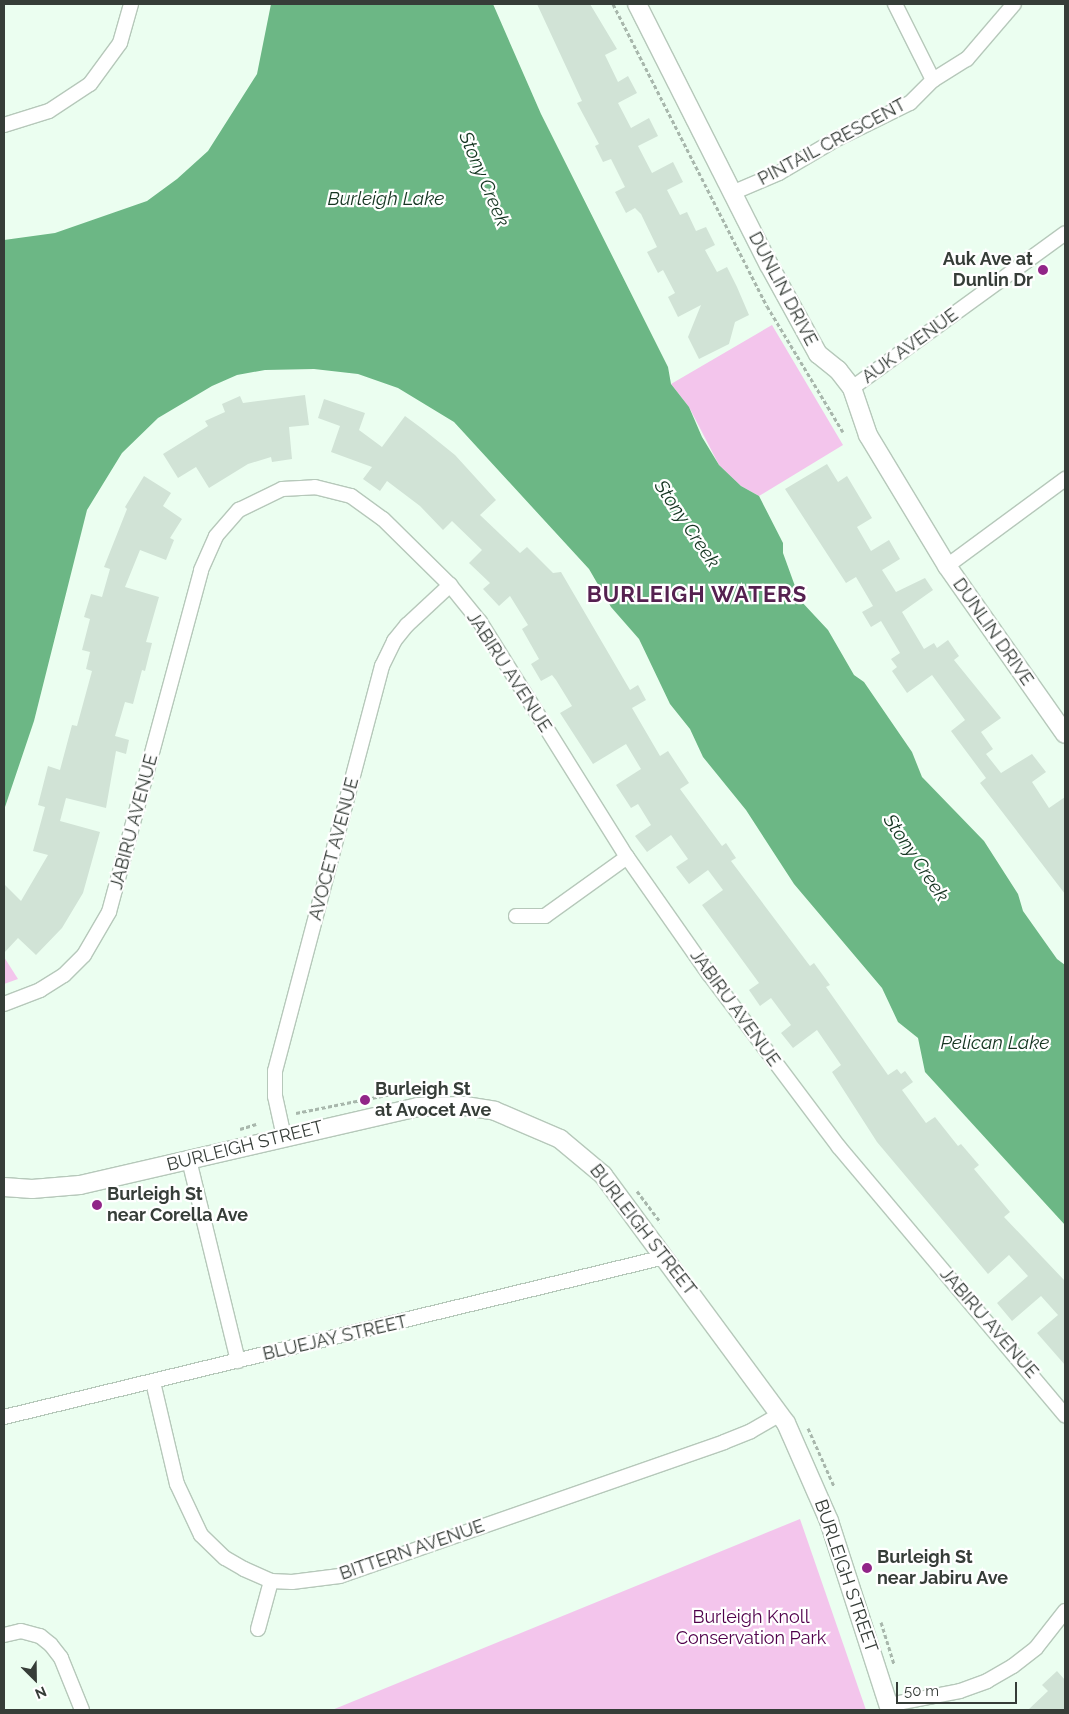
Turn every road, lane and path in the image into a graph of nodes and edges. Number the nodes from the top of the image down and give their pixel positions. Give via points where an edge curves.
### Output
1 (131, 4) edge
2 (613, 4) edge
3 (637, 4) edge
4 (895, 4) edge
5 (1014, 4) edge
6 (933, 80) junction
7 (4, 125) edge
8 (732, 193) junction
9 (1065, 233) edge
10 (852, 388) junction
11 (843, 432) dead end
12 (1065, 479) edge
13 (947, 566) junction
14 (450, 585) junction
15 (1063, 725) edge
16 (627, 857) junction
17 (516, 916) dead end
18 (4, 1004) edge
19 (419, 1089) dead end
20 (296, 1113) dead end
21 (256, 1124) dead end
22 (233, 1131) dead end
23 (284, 1136) junction
24 (188, 1160) junction
25 (4, 1187) edge
26 (636, 1189) dead end
27 (665, 1228) dead end
28 (665, 1257) junction
29 (238, 1361) junction
30 (153, 1382) junction
31 (780, 1414) junction
32 (1065, 1415) edge
33 (4, 1417) edge
34 (806, 1424) dead end
35 (835, 1490) dead end
36 (271, 1581) junction
37 (1065, 1611) edge
38 (879, 1618) dead end
39 (258, 1629) dead end
40 (4, 1635) edge
41 (896, 1670) dead end
42 (889, 1707) edge
43 (82, 1710) edge

1 - 7 street via 120,43 90,84 49,111
2 - 11 path via 767,306
3 - 8 street, DUNLIN DRIVE
4 - 6 street
5 - 6 street, PINTAIL CRESCENT via 968,59
6 - 8 street, PINTAIL CRESCENT via 910,103
8 - 10 street, DUNLIN DRIVE via 818,354 838,370
9 - 10 street, AUK AVENUE
10 - 13 street, DUNLIN DRIVE via 868,434
12 - 13 street
13 - 15 street, DUNLIN DRIVE
14 - 16 street, JABIRU AVENUE via 480,622
14 - 18 street, JABIRU AVENUE via 383,519 362,502 334,490 301,486 282,490 250,502 227,521 206,553 109,912 84,955 64,975 40,990
14 - 23 street, AVOCET AVENUE via 407,625 394,641 382,666 275,1071 275,1096
16 - 17 street via 545,916
16 - 32 street, JABIRU AVENUE via 709,974 839,1147
19 - 20 path
21 - 22 path
23 - 24 street, BURLEIGH STREET
23 - 28 street, BURLEIGH STREET via 418,1107 465,1106 495,1111 560,1139 583,1156 603,1176
24 - 25 street, BURLEIGH STREET via 80,1185 32,1189
24 - 29 street
26 - 27 path
28 - 29 street, BLUEJAY STREET
28 - 31 street, BURLEIGH STREET
29 - 30 street, BLUEJAY STREET
30 - 33 street, BLUEJAY STREET
30 - 36 street, BITTERN AVENUE via 177,1484 190,1517 201,1535 225,1558
31 - 36 street, BITTERN AVENUE via 724,1442 340,1576 301,1582
31 - 42 street, BURLEIGH STREET via 803,1456 829,1521
34 - 35 path
36 - 39 street
37 - 42 street via 1036,1648 987,1681 960,1691
38 - 41 path
40 - 43 street via 21,1631 40,1636 51,1645 61,1658

